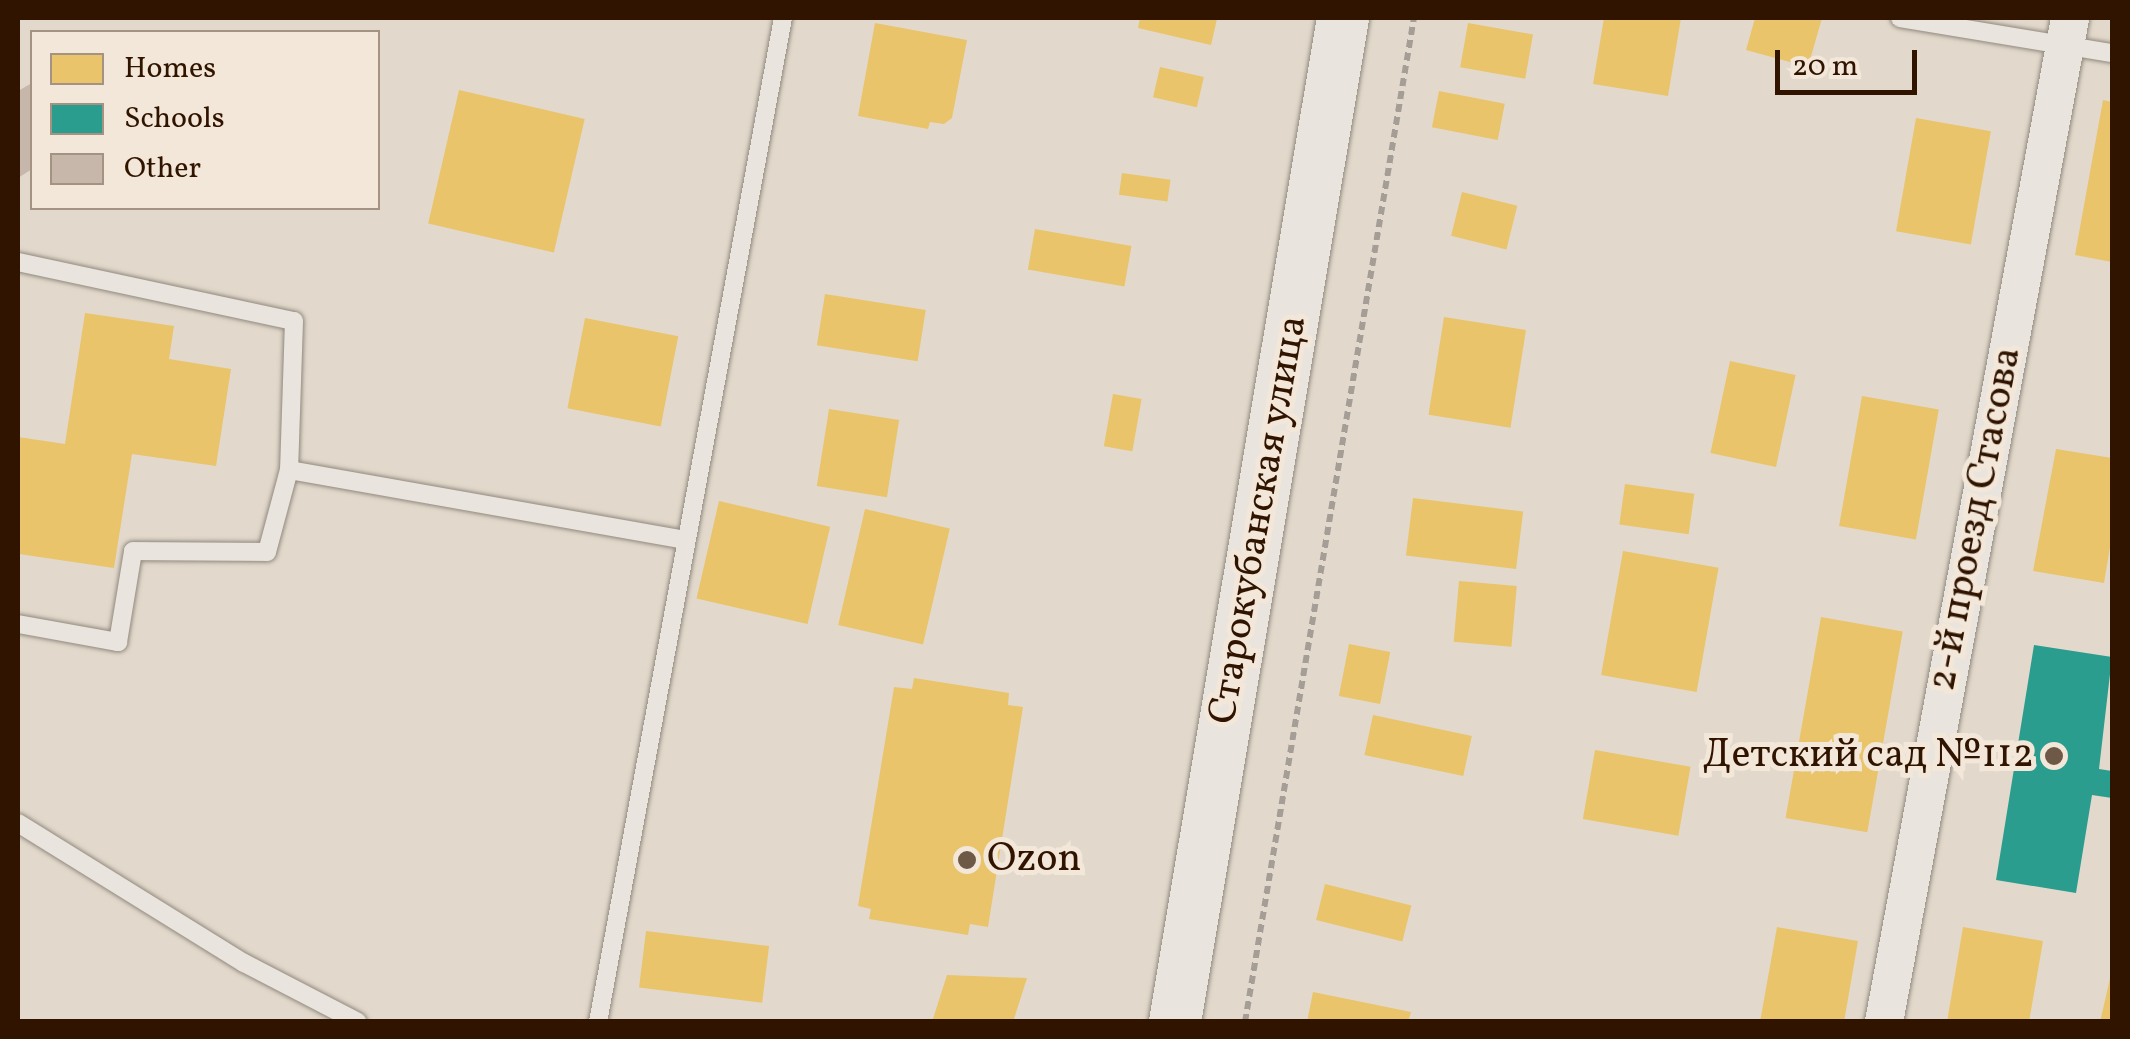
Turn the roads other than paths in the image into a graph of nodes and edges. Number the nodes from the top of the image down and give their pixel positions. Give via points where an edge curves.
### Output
1 (783, 18) edge
2 (1344, 18) edge
3 (1900, 18) edge
4 (2068, 31) edge
5 (2112, 53) edge
6 (18, 262) edge
7 (290, 470) junction
8 (686, 540) junction
9 (18, 624) edge
10 (18, 823) edge
11 (358, 1022) edge
12 (598, 1022) edge
13 (1175, 1022) edge
14 (1884, 1022) edge

1 - 8 lane
2 - 13 street, Старокубанская улица
3 - 4 lane
4 - 5 lane
4 - 14 street, 2-й проезд Стасова
6 - 7 lane via 294,321
7 - 8 lane
7 - 9 lane via 267,552 133,551 118,642
8 - 12 lane
10 - 11 lane via 244,962

